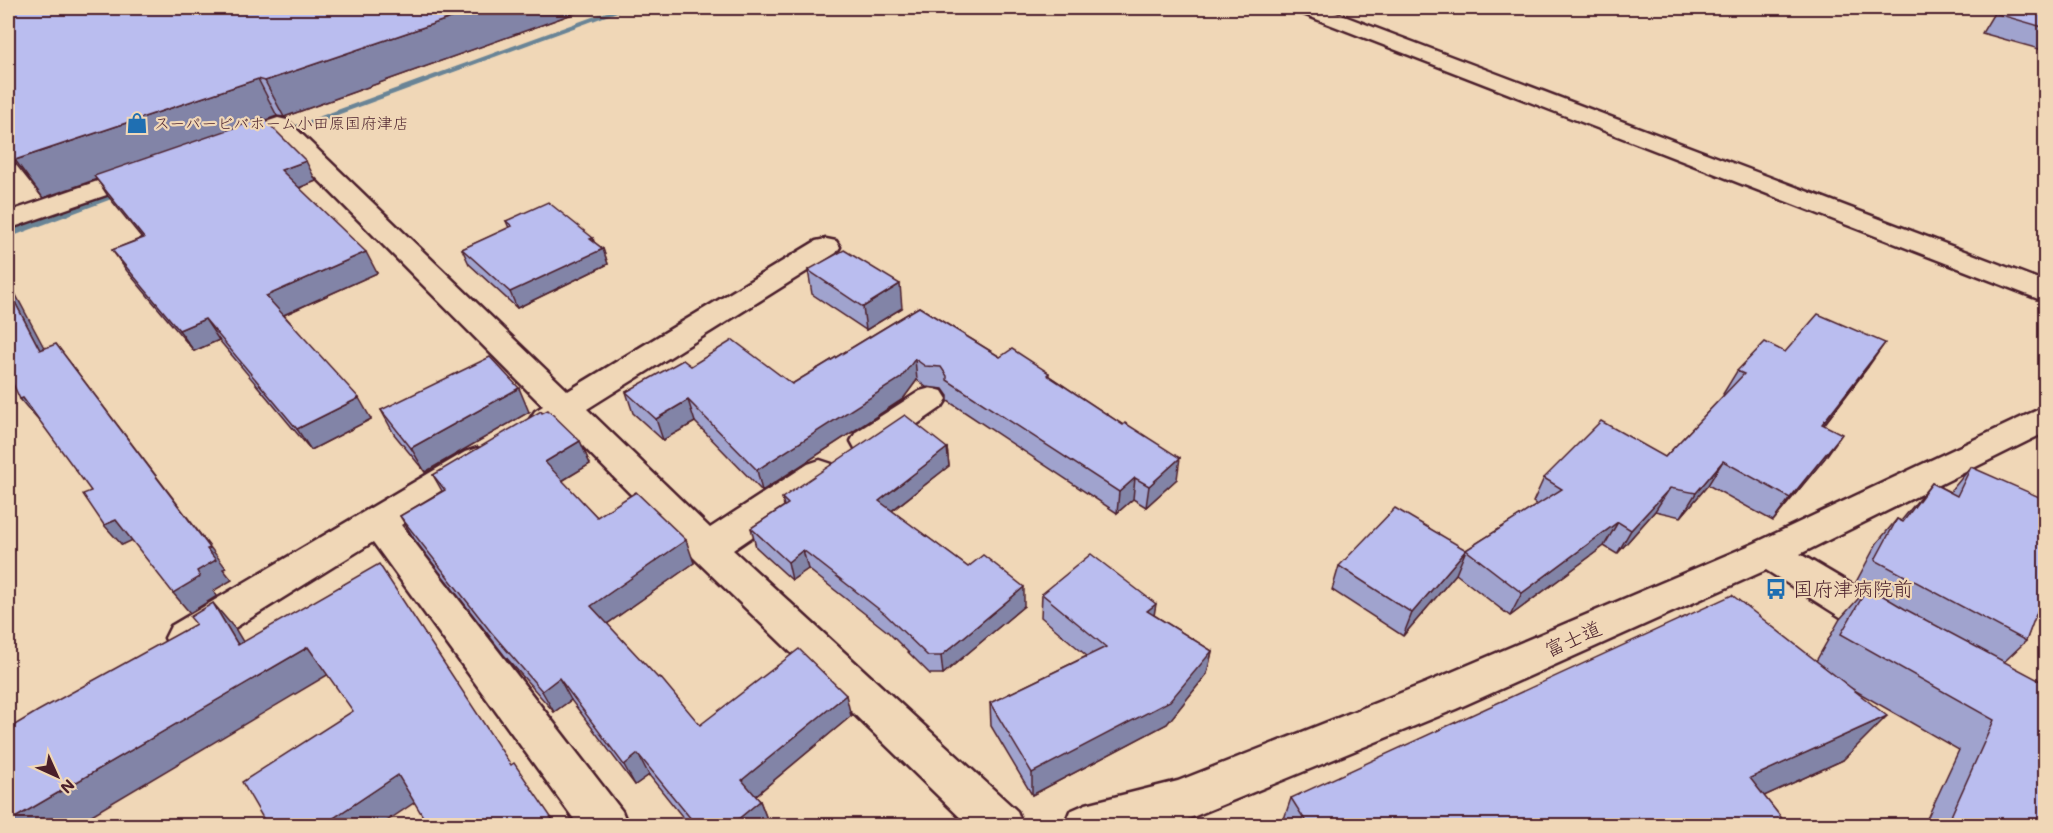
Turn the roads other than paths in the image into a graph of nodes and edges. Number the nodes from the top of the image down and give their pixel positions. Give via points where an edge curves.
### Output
1 (1305, 8) edge
2 (211, 149) edge
3 (166, 165) edge
4 (8, 221) edge
5 (826, 247) dead end
6 (2046, 293) edge
7 (931, 399) dead end
8 (566, 408) junction
9 (2046, 418) edge
10 (377, 520) junction
11 (707, 548) junction
12 (1768, 554) junction
13 (1921, 644) edge
14 (157, 655) edge
15 (606, 825) edge
16 (1001, 825) edge
17 (1086, 825) edge

1 - 6 street
2 - 8 street via 278,124
3 - 4 street
5 - 8 street
7 - 11 street
8 - 10 street
8 - 11 street
9 - 12 street, 富士道
10 - 14 street
10 - 15 street
11 - 16 street
12 - 13 street
12 - 17 street, 富士道 via 1441,696 1178,802

